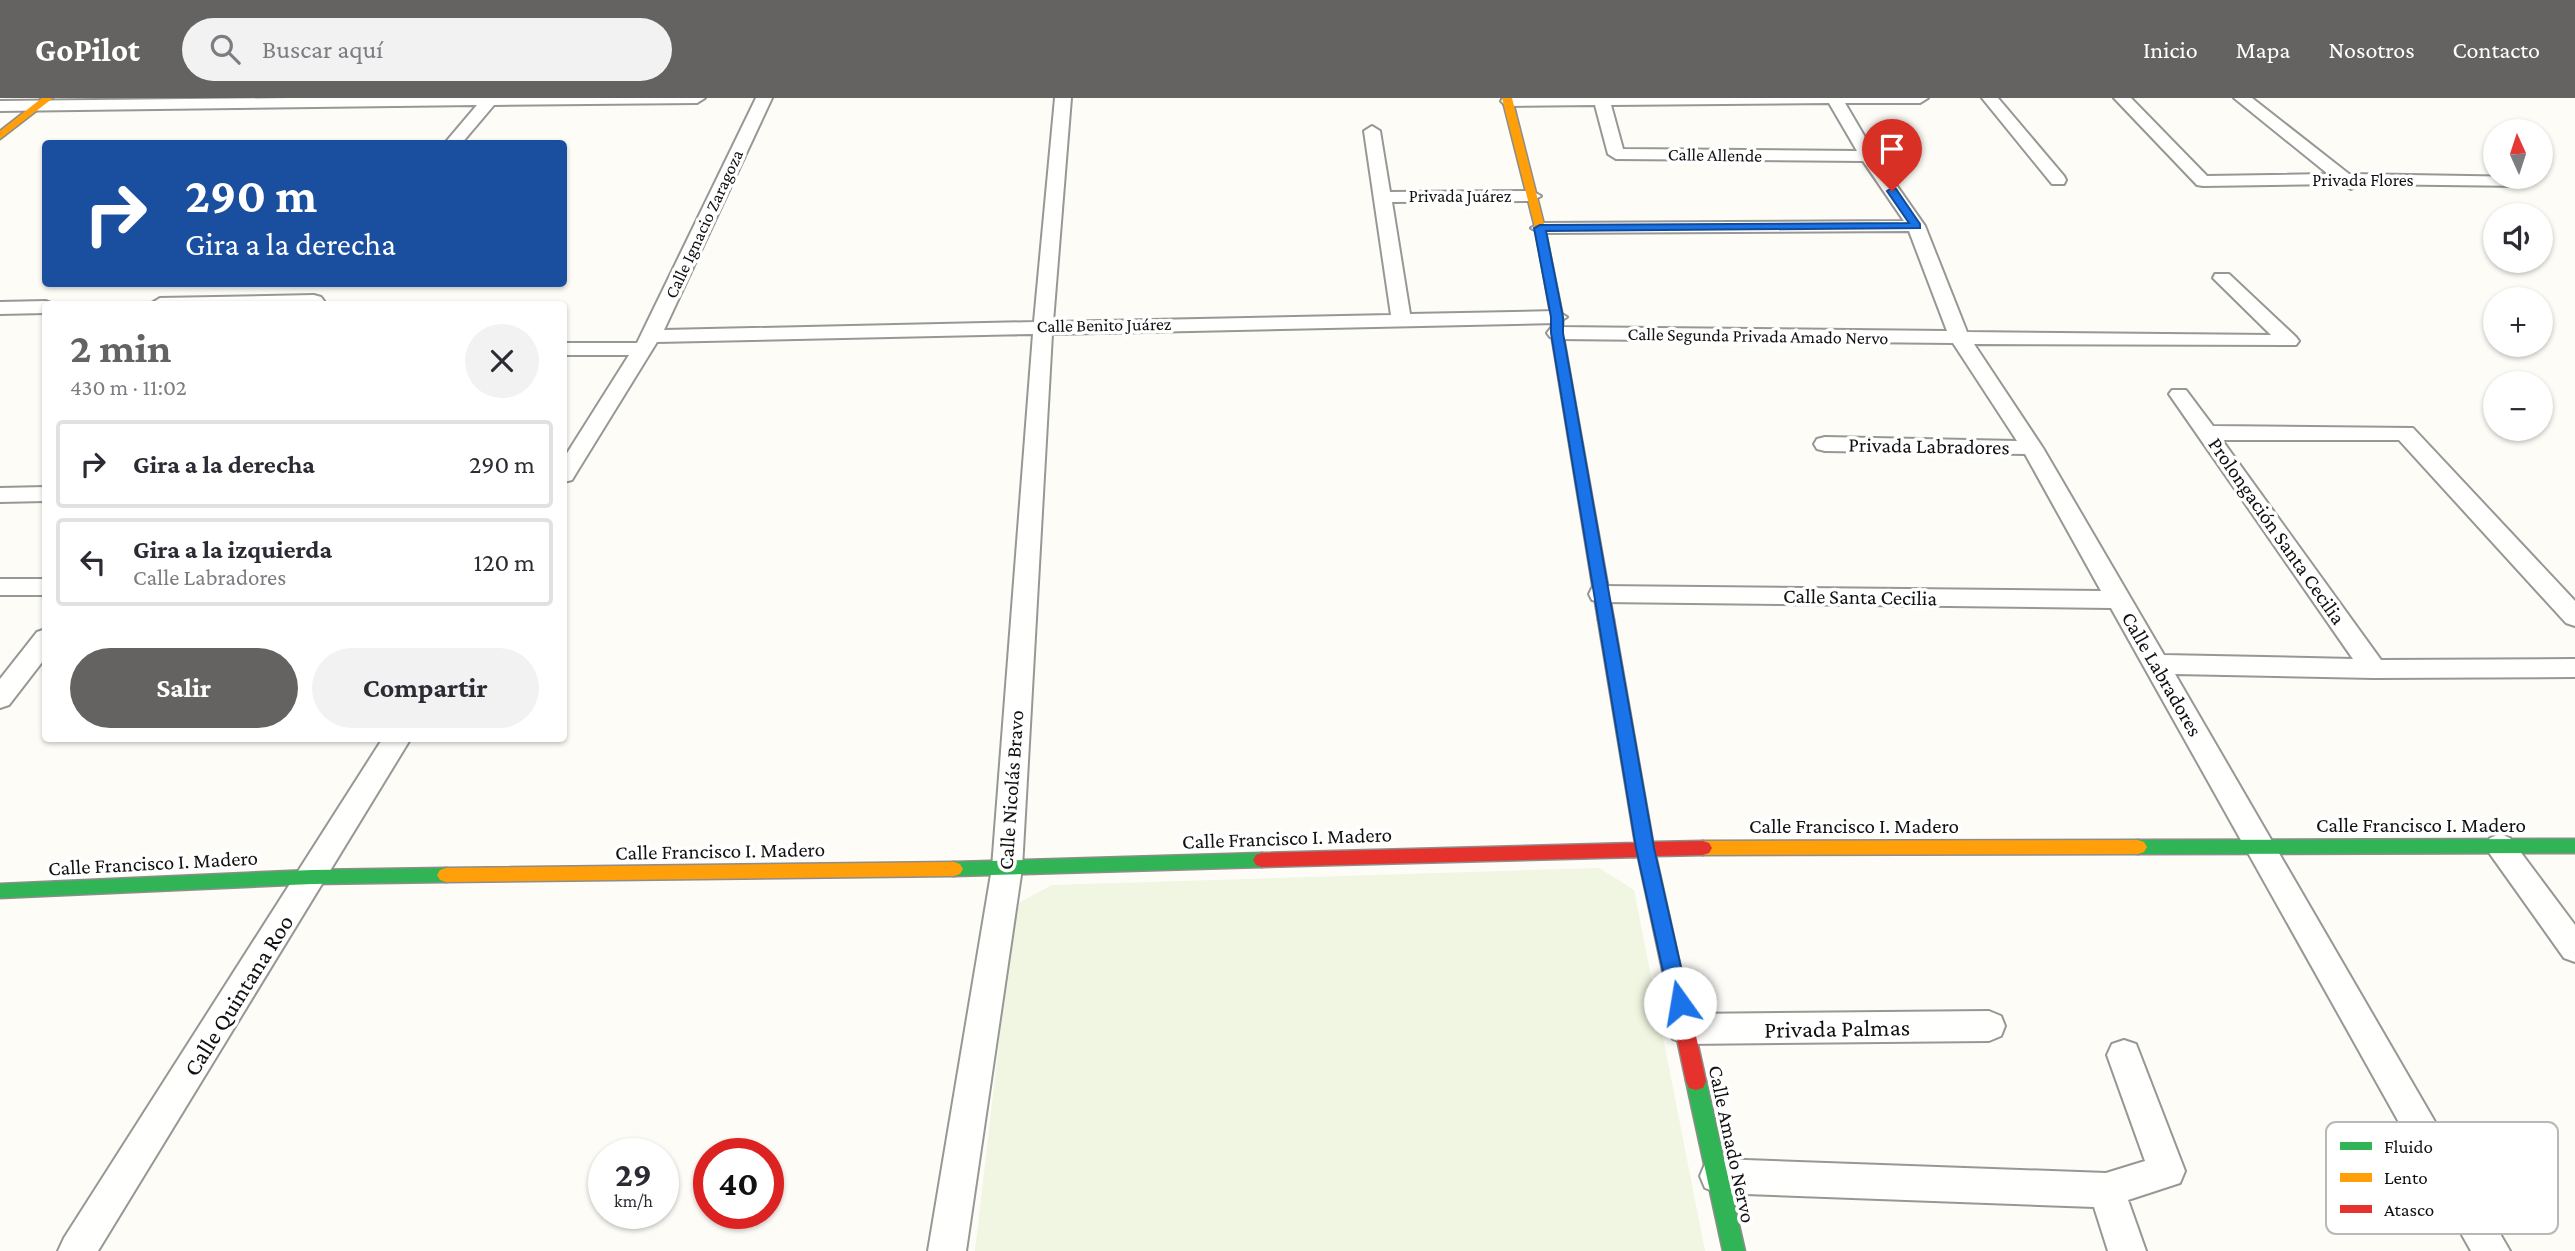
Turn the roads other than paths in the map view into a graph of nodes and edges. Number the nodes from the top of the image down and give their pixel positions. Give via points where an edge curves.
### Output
1 (697, 98) edge
2 (764, 98) edge
3 (1063, 98) edge
4 (1834, 98) edge
5 (1920, 98) edge
6 (1990, 98) edge
7 (2122, 98) edge
8 (2242, 98) edge
9 (491, 99) edge
10 (1508, 99) edge
11 (43, 102) edge
12 (1602, 102) junction
13 (0, 106) edge
14 (1372, 131) dead end
15 (0, 136) edge
16 (455, 140) edge
17 (1867, 156) junction
18 (2346, 179) junction
19 (2057, 180) dead end
20 (2203, 181) joint
21 (2483, 181) edge
22 (1532, 196) junction
23 (1385, 197) junction
24 (2369, 198) dead end
25 (1916, 226) junction
26 (1540, 228) junction
27 (2222, 278) dead end
28 (327, 287) edge
29 (315, 301) edge
30 (42, 307) edge
31 (0, 308) edge
32 (1401, 318) junction
33 (1557, 325) junction
34 (1043, 326) junction
35 (1960, 338) junction
36 (647, 342) junction
37 (567, 349) edge
38 (2179, 394) dead end
39 (2207, 433) junction
40 (1825, 444) dead end
41 (2032, 448) junction
42 (567, 470) edge
43 (42, 494) edge
44 (0, 495) edge
45 (0, 587) edge
46 (42, 587) edge
47 (1601, 594) junction
48 (2119, 600) junction
49 (2575, 617) edge
50 (42, 643) edge
51 (2156, 664) junction
52 (2575, 668) edge
53 (2374, 669) junction
54 (0, 698) edge
55 (396, 742) edge
56 (2260, 845) junction
57 (2500, 846) junction
58 (2575, 846) edge
59 (1645, 848) junction
60 (1007, 869) junction
61 (312, 877) junction
62 (0, 891) edge
63 (2575, 949) edge
64 (1989, 1026) dead end
65 (1685, 1029) junction
66 (2124, 1055) dead end
67 (2418, 1122) edge
68 (1718, 1176) junction
69 (2106, 1190) junction
70 (2481, 1234) edge
71 (77, 1251) edge
72 (947, 1251) edge
73 (1734, 1251) edge
74 (2127, 1251) edge
75 (2491, 1251) edge

1 - 9 street
2 - 36 street, Calle Ignacio Zaragoza
3 - 34 street, Calle Nicolás Bravo
4 - 5 street
4 - 12 street
4 - 17 street, Calle Labradores
6 - 19 street
7 - 20 street
8 - 18 street
9 - 11 street
9 - 16 street
10 - 12 street
10 - 22 street, Calle Amado Nervo
11 - 13 street
11 - 15 street
12 - 17 street, Calle Allende via 1616,154
14 - 23 street
17 - 25 street, Calle Labradores
18 - 20 street, Privada Flores
18 - 21 street, Privada Flores
18 - 24 street
22 - 23 street, Privada Juárez
22 - 26 street, Calle Amado Nervo
23 - 32 street, Privada Juárez
25 - 26 street
25 - 35 street, Calle Labradores
26 - 33 street, Calle Amado Nervo
27 - 35 street via 2289,341
28 - 29 street
30 - 31 street
32 - 33 street, Calle Benito Juárez
32 - 34 street, Calle Benito Juárez
33 - 35 street, Calle Segunda Privada Amado Nervo
33 - 47 street, Calle Amado Nervo
34 - 36 street, Calle Benito Juárez
34 - 60 street, Calle Nicolás Bravo
35 - 41 street, Calle Labradores
36 - 37 street, Calle Benito Juárez
36 - 42 street
38 - 39 street, Prolongación Santa Cecilia
39 - 49 street via 2405,433
39 - 53 street, Prolongación Santa Cecilia
40 - 41 street, Privada Labradores
41 - 48 street, Calle Labradores
43 - 44 street
45 - 46 street
47 - 48 street, Calle Santa Cecilia
47 - 59 street, Calle Amado Nervo
48 - 51 street, Calle Labradores
50 - 54 street
51 - 53 street
51 - 56 street, Calle Labradores
52 - 53 street
55 - 61 street, Calle Quintana Roo
56 - 57 street, Calle Francisco I. Madero
56 - 59 street, Calle Francisco I. Madero
56 - 67 street, Calle Labradores
57 - 58 street, Calle Francisco I. Madero
57 - 63 street
59 - 60 street, Calle Francisco I. Madero
59 - 65 street, Calle Amado Nervo
60 - 61 street, Calle Francisco I. Madero
60 - 72 street, Calle Nicolás Bravo
61 - 62 street, Calle Francisco I. Madero
61 - 71 street, Calle Quintana Roo
64 - 65 street, Privada Palmas
65 - 68 street, Calle Amado Nervo
66 - 69 street via 2167,1171
68 - 69 street
68 - 73 street, Calle Amado Nervo
69 - 74 street
70 - 75 street, Calle Labradores

